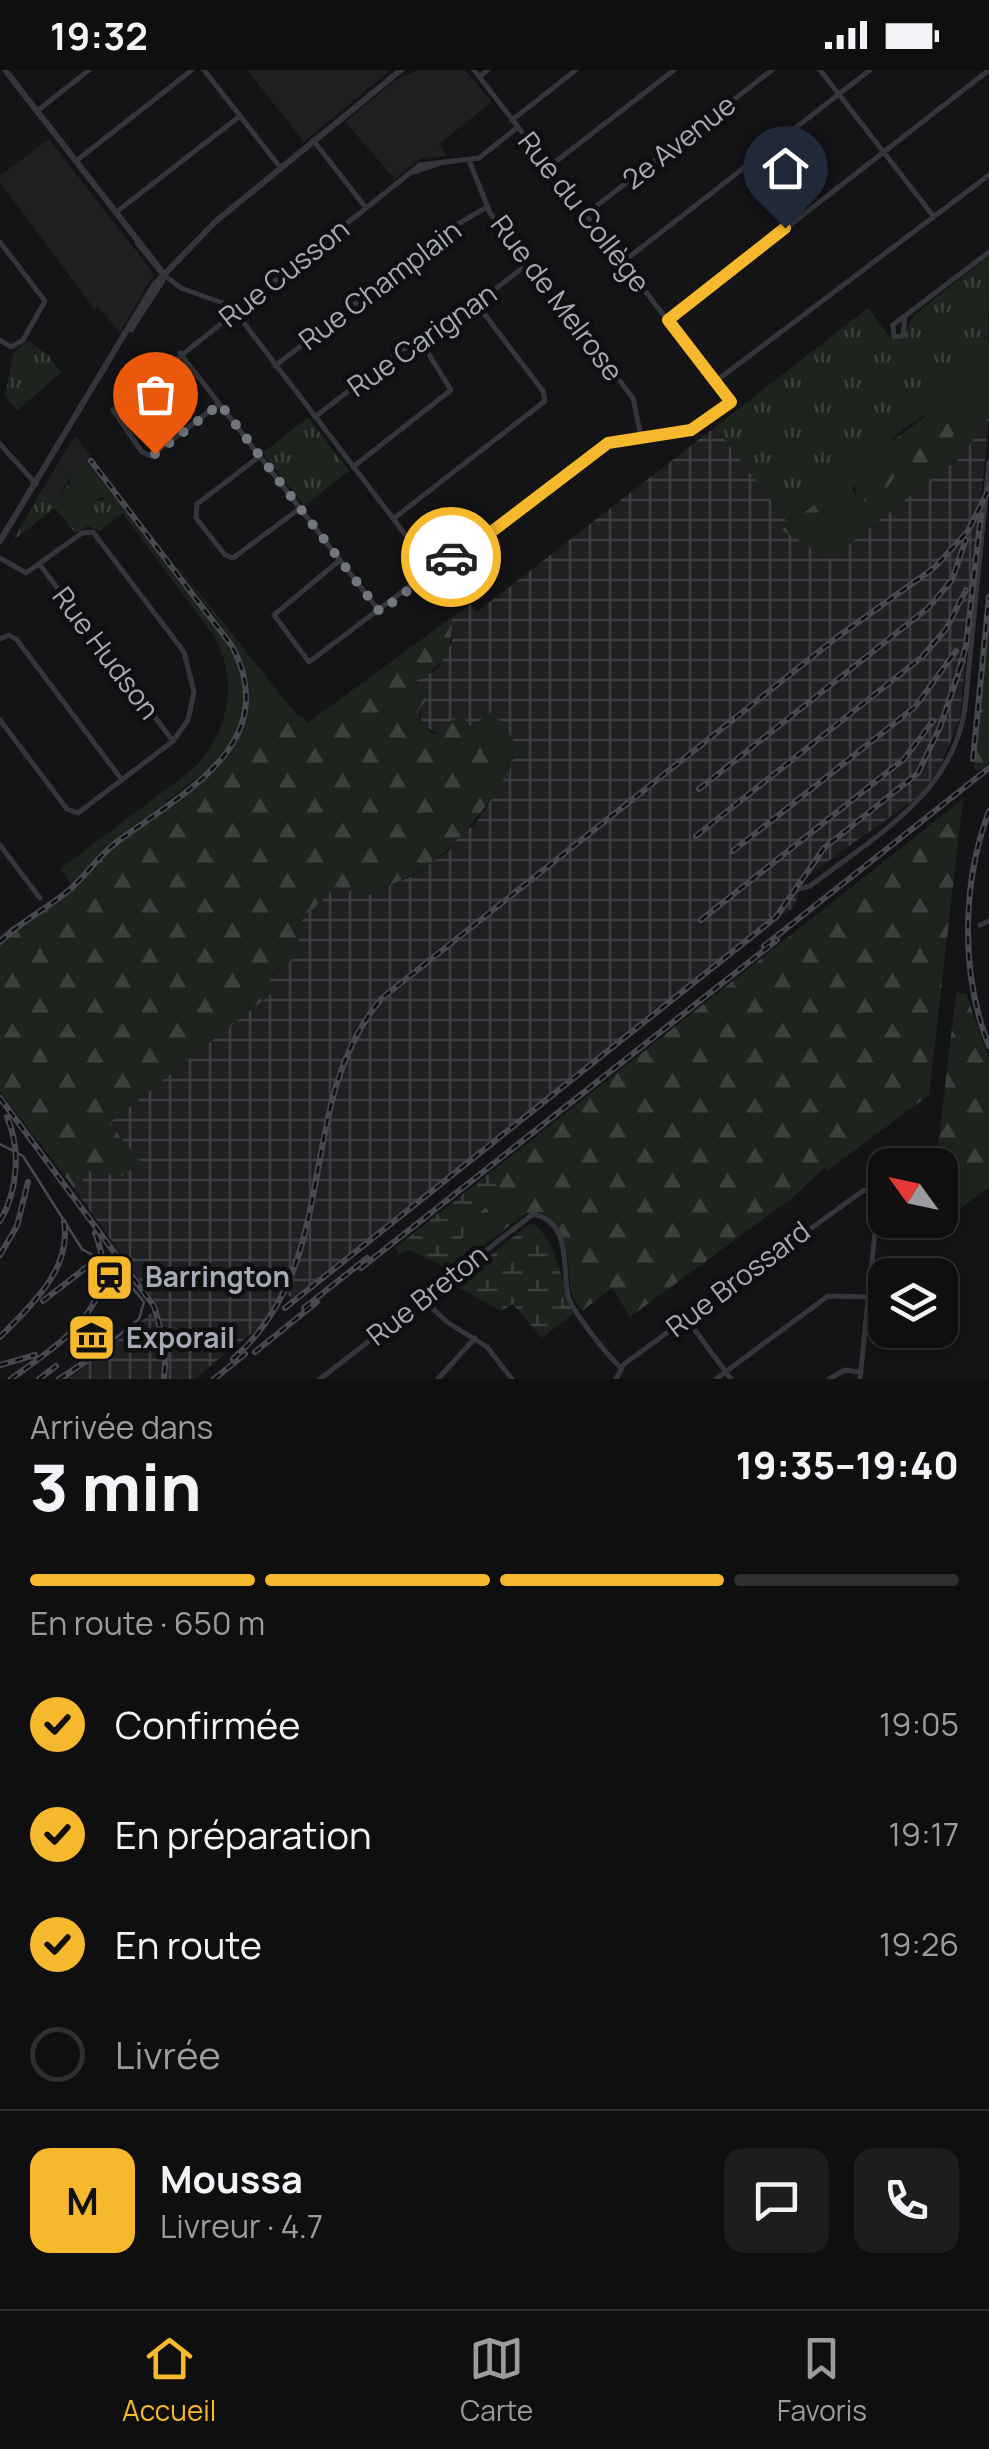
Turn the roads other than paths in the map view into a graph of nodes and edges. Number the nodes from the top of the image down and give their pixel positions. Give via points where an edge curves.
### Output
1 (5, 70) edge
2 (88, 70) edge
3 (192, 70) edge
4 (204, 70) edge
5 (400, 70) edge
6 (474, 70) edge
7 (488, 70) edge
8 (576, 70) edge
9 (674, 70) edge
10 (772, 70) edge
11 (820, 70) edge
12 (870, 70) edge
13 (989, 70) edge
14 (479, 76) junction
15 (839, 94) junction
16 (37, 111) junction
17 (240, 116) junction
18 (512, 120) junction
19 (518, 128) junction
20 (313, 140) junction
21 (883, 152) junction
22 (469, 160) junction
23 (76, 161) junction
24 (280, 167) junction
25 (549, 167) junction
26 (989, 175) edge
27 (488, 207) junction
28 (366, 208) junction
29 (115, 213) junction
30 (586, 214) junction
31 (934, 217) junction
32 (0, 242) edge
33 (989, 252) edge
34 (623, 262) junction
35 (528, 263) junction
36 (164, 275) junction
37 (476, 304) junction
38 (234, 314) junction
39 (905, 317) dead end
40 (668, 320) junction
41 (0, 340) edge
42 (422, 343) junction
43 (180, 353) junction
44 (275, 366) junction
45 (716, 382) junction
46 (220, 404) junction
47 (315, 417) junction
48 (641, 436) junction
49 (0, 444) edge
50 (260, 456) junction
51 (989, 462) edge
52 (353, 467) junction
53 (36, 484) junction
54 (300, 508) junction
55 (393, 519) junction
56 (0, 541) edge
57 (0, 558) edge
58 (340, 560) junction
59 (40, 565) junction
60 (432, 570) junction
61 (456, 601) dead end
62 (380, 612) junction
63 (0, 639) edge
64 (0, 720) edge
65 (174, 741) junction
66 (122, 780) junction
67 (0, 845) edge
68 (795, 890) dead end
69 (40, 898) dead end
70 (989, 921) edge
71 (980, 926) dead end
72 (872, 1258) edge
73 (868, 1297) joint
74 (423, 1299) junction
75 (686, 1318) junction
76 (475, 1338) junction
77 (620, 1367) junction
78 (725, 1372) junction
79 (860, 1375) edge
80 (329, 1376) edge
81 (320, 1379) edge
82 (438, 1379) edge
83 (512, 1379) edge
84 (616, 1379) edge
85 (716, 1379) edge
86 (731, 1379) edge
87 (829, 1379) edge

1 - 16 street
2 - 16 street
3 - 23 street
4 - 17 street
5 - 20 street
6 - 14 street, Rue du Collège
7 - 14 street
8 - 18 street
9 - 25 street
10 - 30 street, 2e Avenue
11 - 15 street
12 - 15 street
13 - 21 street
14 - 18 street, Rue du Collège
15 - 21 street
15 - 34 street
16 - 23 street
17 - 24 street
17 - 29 street
18 - 19 street, Rue du Collège
19 - 22 street, Rue Cusson
19 - 25 street, Rue du Collège
20 - 24 street
20 - 28 street
21 - 31 street
21 - 40 street
22 - 27 street, Rue de Melrose
22 - 28 street, Rue Cusson via 424,164
23 - 29 street
24 - 36 street
25 - 30 street, Rue du Collège
26 - 31 street
27 - 35 street, Rue de Melrose
27 - 44 street, Rue Champlain
28 - 38 street, Rue Cusson
29 - 36 street
30 - 34 street, Rue du Collège
31 - 45 street
32 - 41 street via 45,301 20,343 12,347
33 - 39 street
34 - 40 street, Rue du Collège
35 - 37 street, Rue Carignan
35 - 48 street, Rue de Melrose via 632,395
36 - 38 street
36 - 53 street
37 - 42 street, Rue Carignan
37 - 55 street via 546,399
38 - 43 street, Rue Cusson
38 - 44 street
40 - 45 street, Rue du Collège
42 - 47 street, Rue Carignan via 401,350
42 - 52 street via 451,390
43 - 46 street
43 - 46 street, Rue Cusson via 113,407 124,430 151,456
44 - 47 street
45 - 48 street, Rue du Collège via 731,402 691,430
46 - 50 street
47 - 52 street
48 - 60 street via 601,446
49 - 53 street
50 - 54 street
50 - 54 street via 198,504 196,518 233,558
51 - 68 street via 958,739 926,796 810,886
52 - 55 street
53 - 56 street
54 - 58 street
55 - 60 street
57 - 59 street via 22,574
58 - 62 street
58 - 62 street via 280,606 277,623 311,662
59 - 65 street, Rue Hudson
59 - 65 street via 86,530 99,537 190,664 193,706
60 - 61 street
60 - 62 street
63 - 66 street via 17,640
64 - 66 street via 72,813
65 - 66 street
67 - 69 street
70 - 71 street
72 - 75 street, Rue Brossard via 878,1203 869,1190 853,1194
73 - 78 street via 828,1296
73 - 79 street
74 - 76 street
74 - 77 street, Rue Breton via 536,1214 564,1245 570,1302
74 - 80 street, Rue Breton
75 - 77 street, Rue Brossard
75 - 78 street
76 - 82 street
76 - 83 street
77 - 84 street
78 - 85 street
78 - 86 street
79 - 87 street via 845,1370
80 - 81 street, Rue Breton

